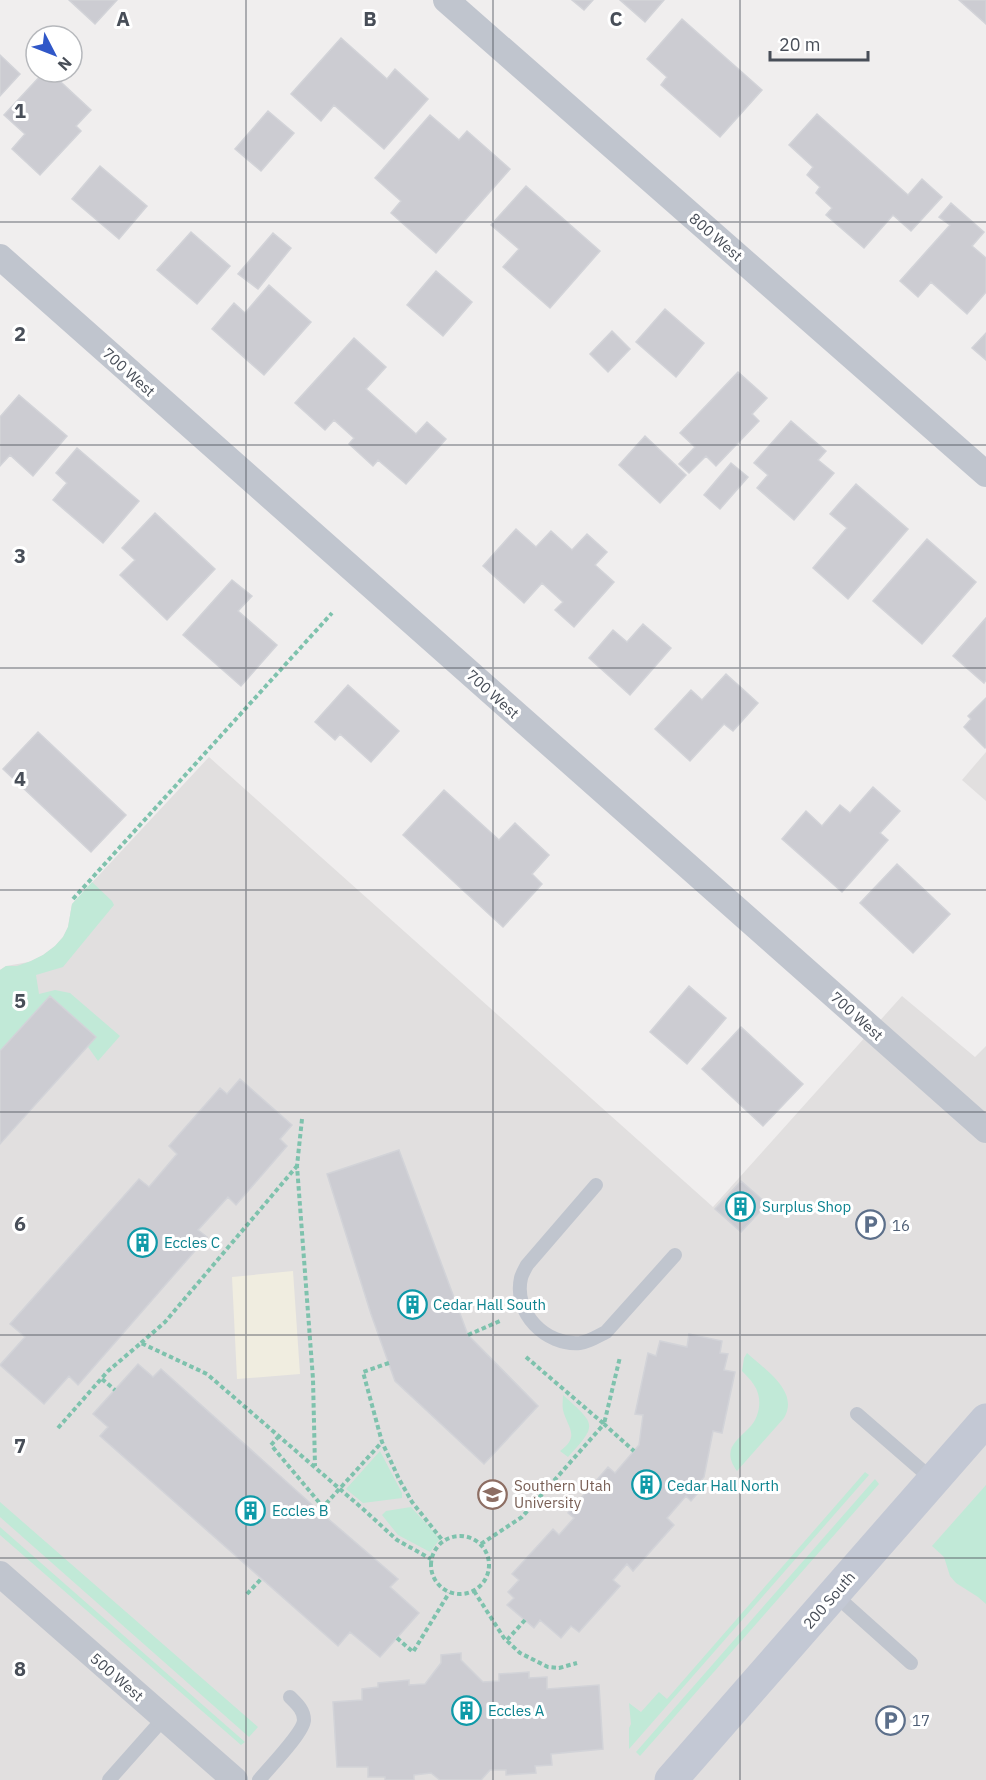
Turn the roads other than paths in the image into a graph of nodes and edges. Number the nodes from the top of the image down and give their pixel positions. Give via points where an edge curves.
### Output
1 (446, 0) edge
2 (0, 257) edge
3 (986, 474) edge
4 (986, 1130) edge
5 (596, 1185) dead end
6 (675, 1256) dead end
7 (857, 1414) dead end
8 (986, 1420) edge
9 (933, 1480) junction
10 (0, 1574) edge
11 (834, 1594) junction
12 (911, 1663) dead end
13 (290, 1697) dead end
14 (164, 1718) junction
15 (109, 1780) edge
16 (235, 1780) edge
17 (259, 1780) edge
18 (671, 1780) edge

1 - 3 street, 800 West
2 - 4 street, 700 West
5 - 6 lane via 527,1265 521,1278 525,1311 546,1336 579,1343 606,1332
7 - 9 lane
8 - 9 street, 200 South
9 - 11 street, 200 South
10 - 14 street, 500 West
11 - 12 lane
11 - 18 street, 200 South
13 - 17 lane via 302,1710 304,1722
14 - 15 lane
14 - 16 street, 500 West

